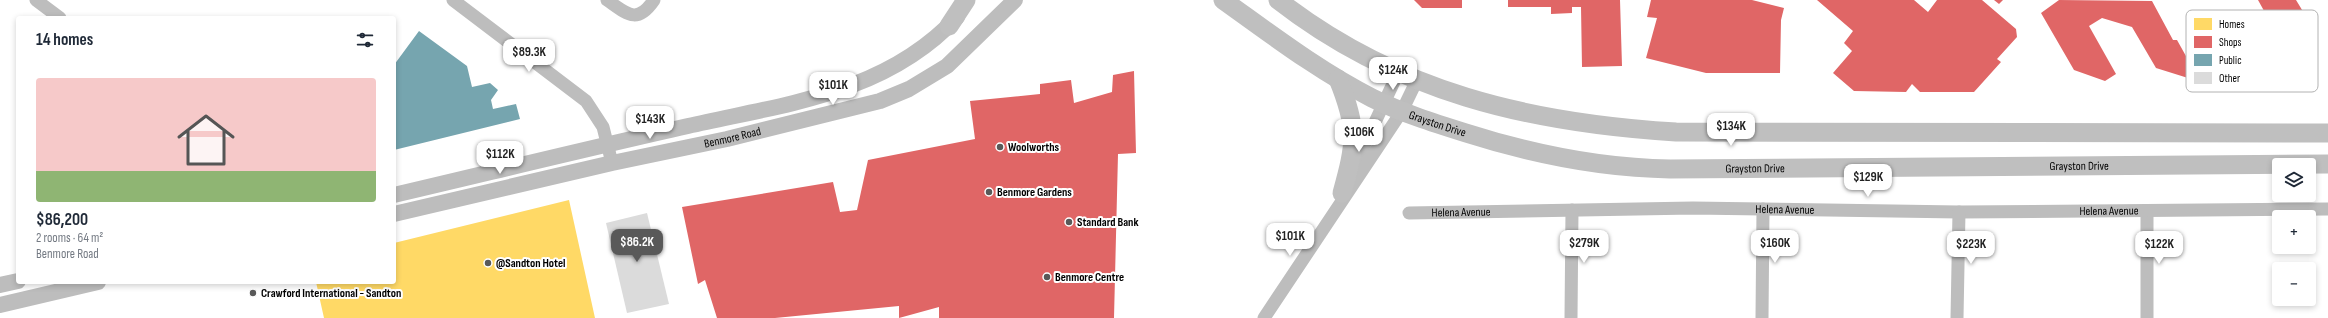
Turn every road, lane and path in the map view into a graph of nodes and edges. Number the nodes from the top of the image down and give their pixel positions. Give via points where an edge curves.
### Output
1 (36, 0) edge
2 (454, 0) edge
3 (607, 0) edge
4 (654, 0) edge
5 (966, 0) edge
6 (973, 0) edge
7 (1015, 0) edge
8 (1224, 0) edge
9 (1278, 0) edge
10 (57, 16) edge
11 (949, 26) junction
12 (1398, 73) junction
13 (1338, 79) junction
14 (1417, 80) junction
15 (1383, 104) junction
16 (1402, 111) junction
17 (2328, 133) edge
18 (609, 146) junction
19 (612, 163) junction
20 (2328, 164) edge
21 (396, 194) edge
22 (1339, 201) junction
23 (1763, 209) junction
24 (2328, 209) edge
25 (1572, 210) junction
26 (1959, 212) junction
27 (2147, 212) junction
28 (1409, 213) dead end
29 (396, 214) edge
30 (16, 281) edge
31 (89, 284) edge
32 (0, 285) edge
33 (0, 305) edge
34 (1264, 318) edge
35 (1571, 318) edge
36 (1762, 318) edge
37 (1957, 318) edge
38 (2147, 318) edge

1 - 10 street
2 - 18 street via 586,101 603,127
3 - 4 street via 631,16 647,10
5 - 11 main road
6 - 11 street, Benmore Road
7 - 19 street, Benmore Road via 947,66 897,95 846,111
8 - 13 main road, Grayston Drive via 1295,52
9 - 12 main road via 1307,23 1338,42
11 - 18 street, Benmore Road via 904,61 859,84
12 - 14 main road
12 - 15 street
13 - 15 main road, Grayston Drive
13 - 22 main road via 1349,108 1354,134 1352,158
14 - 16 street
14 - 17 main road via 1465,97 1530,114 1582,124 1676,132
15 - 16 main road, Grayston Drive
15 - 22 street
16 - 20 main road, Grayston Drive via 1517,148 1601,164 1648,169
16 - 22 street
18 - 19 street
18 - 21 street, Benmore Road
19 - 29 street, Benmore Road
22 - 34 street
23 - 25 street, Helena Avenue
23 - 26 street, Helena Avenue
23 - 36 street
24 - 27 street, Helena Avenue
25 - 28 street, Helena Avenue
25 - 35 street
26 - 27 street, Helena Avenue
26 - 37 street
27 - 38 street
30 - 32 street
31 - 33 street

